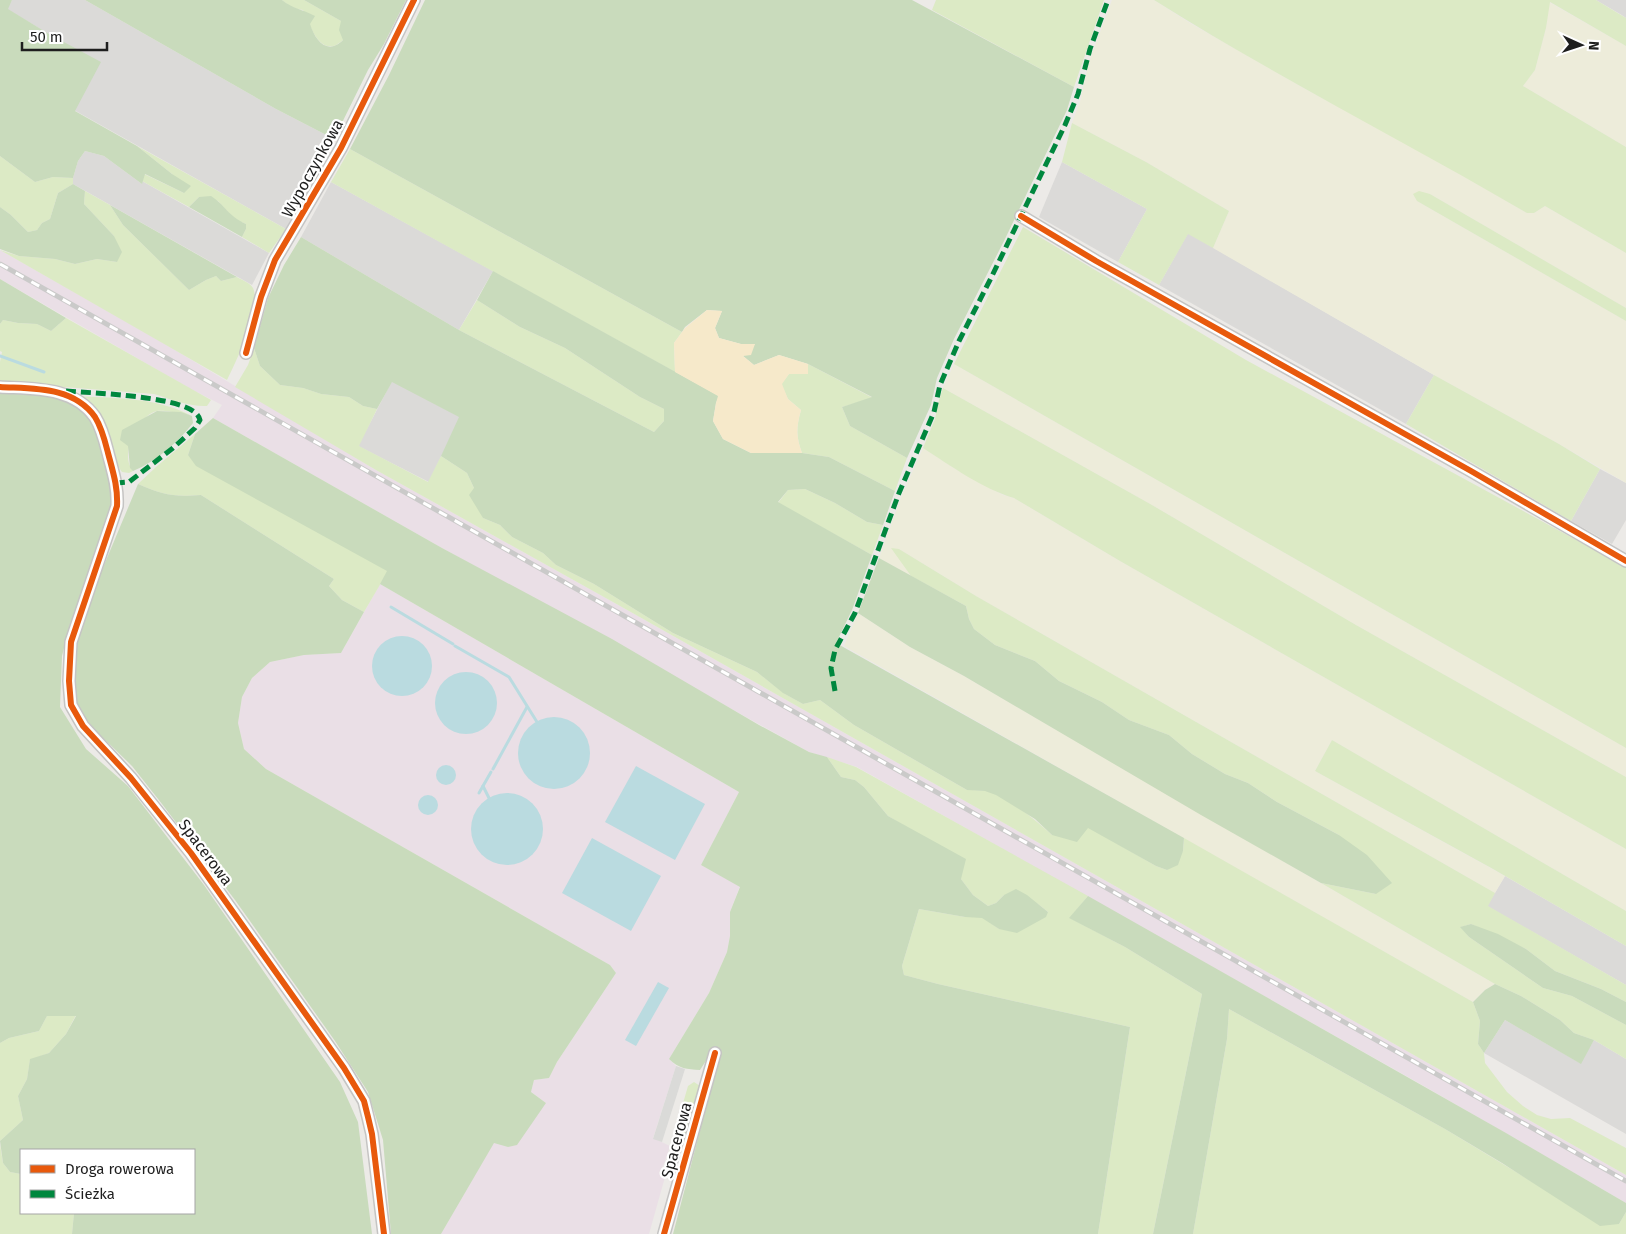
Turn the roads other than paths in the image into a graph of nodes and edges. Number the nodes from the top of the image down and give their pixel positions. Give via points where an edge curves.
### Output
1 (414, 0) edge
2 (1021, 216) dead end
3 (246, 353) dead end
4 (0, 387) edge
5 (1626, 561) edge
6 (715, 1053) dead end
7 (384, 1234) edge
8 (664, 1234) edge

1 - 3 street, Wypoczynkowa via 341,148 276,260 261,297
2 - 5 street
4 - 7 street, Spacerowa via 56,391 87,408 102,431 117,483 117,506 71,642 70,705 83,726 131,778 191,853 364,1101 372,1134
6 - 8 street, Spacerowa

